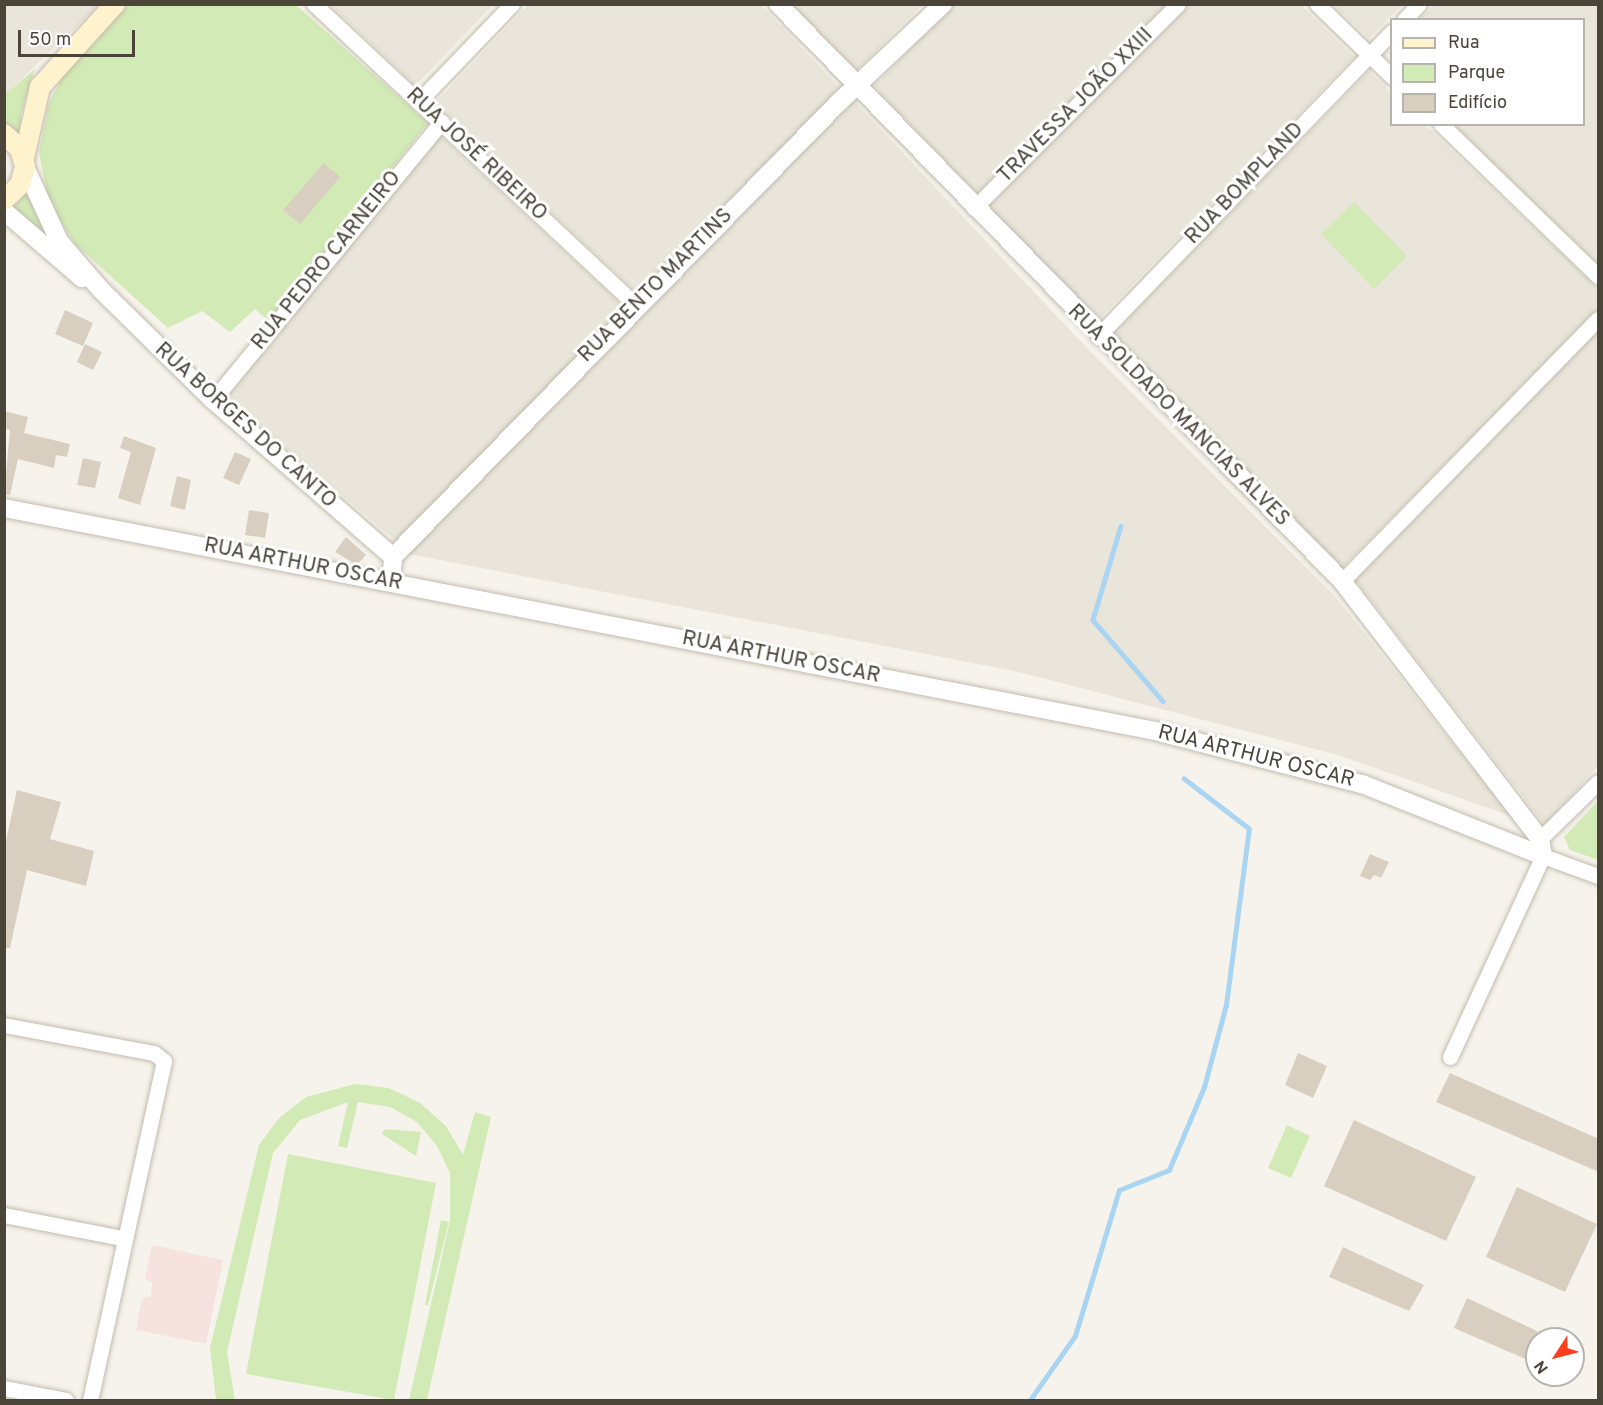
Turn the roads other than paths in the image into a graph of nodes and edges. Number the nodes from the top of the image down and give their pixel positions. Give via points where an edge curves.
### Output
1 (115, 4) edge
2 (314, 4) edge
3 (512, 4) edge
4 (778, 4) edge
5 (943, 4) edge
6 (1178, 4) edge
7 (1317, 4) edge
8 (1419, 4) edge
9 (1406, 18) edge
10 (1390, 34) edge
11 (1369, 55) junction
12 (1390, 75) edge
13 (857, 86) junction
14 (419, 101) junction
15 (441, 122) junction
16 (1443, 126) edge
17 (4, 134) edge
18 (24, 163) junction
19 (4, 200) edge
20 (974, 208) junction
21 (4, 211) edge
22 (1599, 276) edge
23 (101, 290) junction
24 (637, 306) junction
25 (1599, 319) edge
26 (1098, 336) junction
27 (213, 400) junction
28 (4, 508) edge
29 (393, 557) junction
30 (1342, 581) junction
31 (391, 582) junction
32 (1599, 782) edge
33 (1541, 848) junction
34 (1599, 876) edge
35 (4, 1024) edge
36 (1450, 1057) dead end
37 (4, 1215) edge
38 (122, 1239) junction
39 (4, 1388) edge
40 (66, 1401) edge
41 (90, 1401) edge

1 - 18 main road via 40,87
2 - 14 street, RUA JOSÉ RIBEIRO
3 - 14 street
4 - 13 street, RUA SOLDADO MANCIAS ALVES
5 - 13 street, RUA BENTO MARTINS
6 - 20 street, TRAVESSA JOÃO XXIII
7 - 11 street
8 - 9 street
10 - 11 street, RUA BOMPLAND
11 - 12 street
11 - 26 street, RUA BOMPLAND
13 - 20 street, RUA SOLDADO MANCIAS ALVES
13 - 24 street, RUA BENTO MARTINS
14 - 15 street, RUA JOSÉ RIBEIRO
15 - 24 street, RUA JOSÉ RIBEIRO
15 - 27 street, RUA PEDRO CARNEIRO
16 - 22 street
17 - 18 main road
18 - 19 main road via 20,185
18 - 23 street, RUA BORGES DO CANTO via 59,241
20 - 26 street, RUA SOLDADO MANCIAS ALVES
21 - 23 street, RUA BORGES DO CANTO via 58,261
23 - 27 street, RUA BORGES DO CANTO
24 - 29 street, RUA BENTO MARTINS
25 - 30 street
26 - 30 street, RUA SOLDADO MANCIAS ALVES
27 - 29 street, RUA BORGES DO CANTO
28 - 31 street, RUA ARTHUR OSCAR
29 - 31 street
30 - 33 street, RUA SOLDADO MANCIAS ALVES
31 - 33 street, RUA ARTHUR OSCAR via 1155,731 1362,784
32 - 33 street
33 - 34 street
33 - 36 street
35 - 38 street via 154,1053 165,1072
37 - 38 street
38 - 41 street
39 - 40 street

